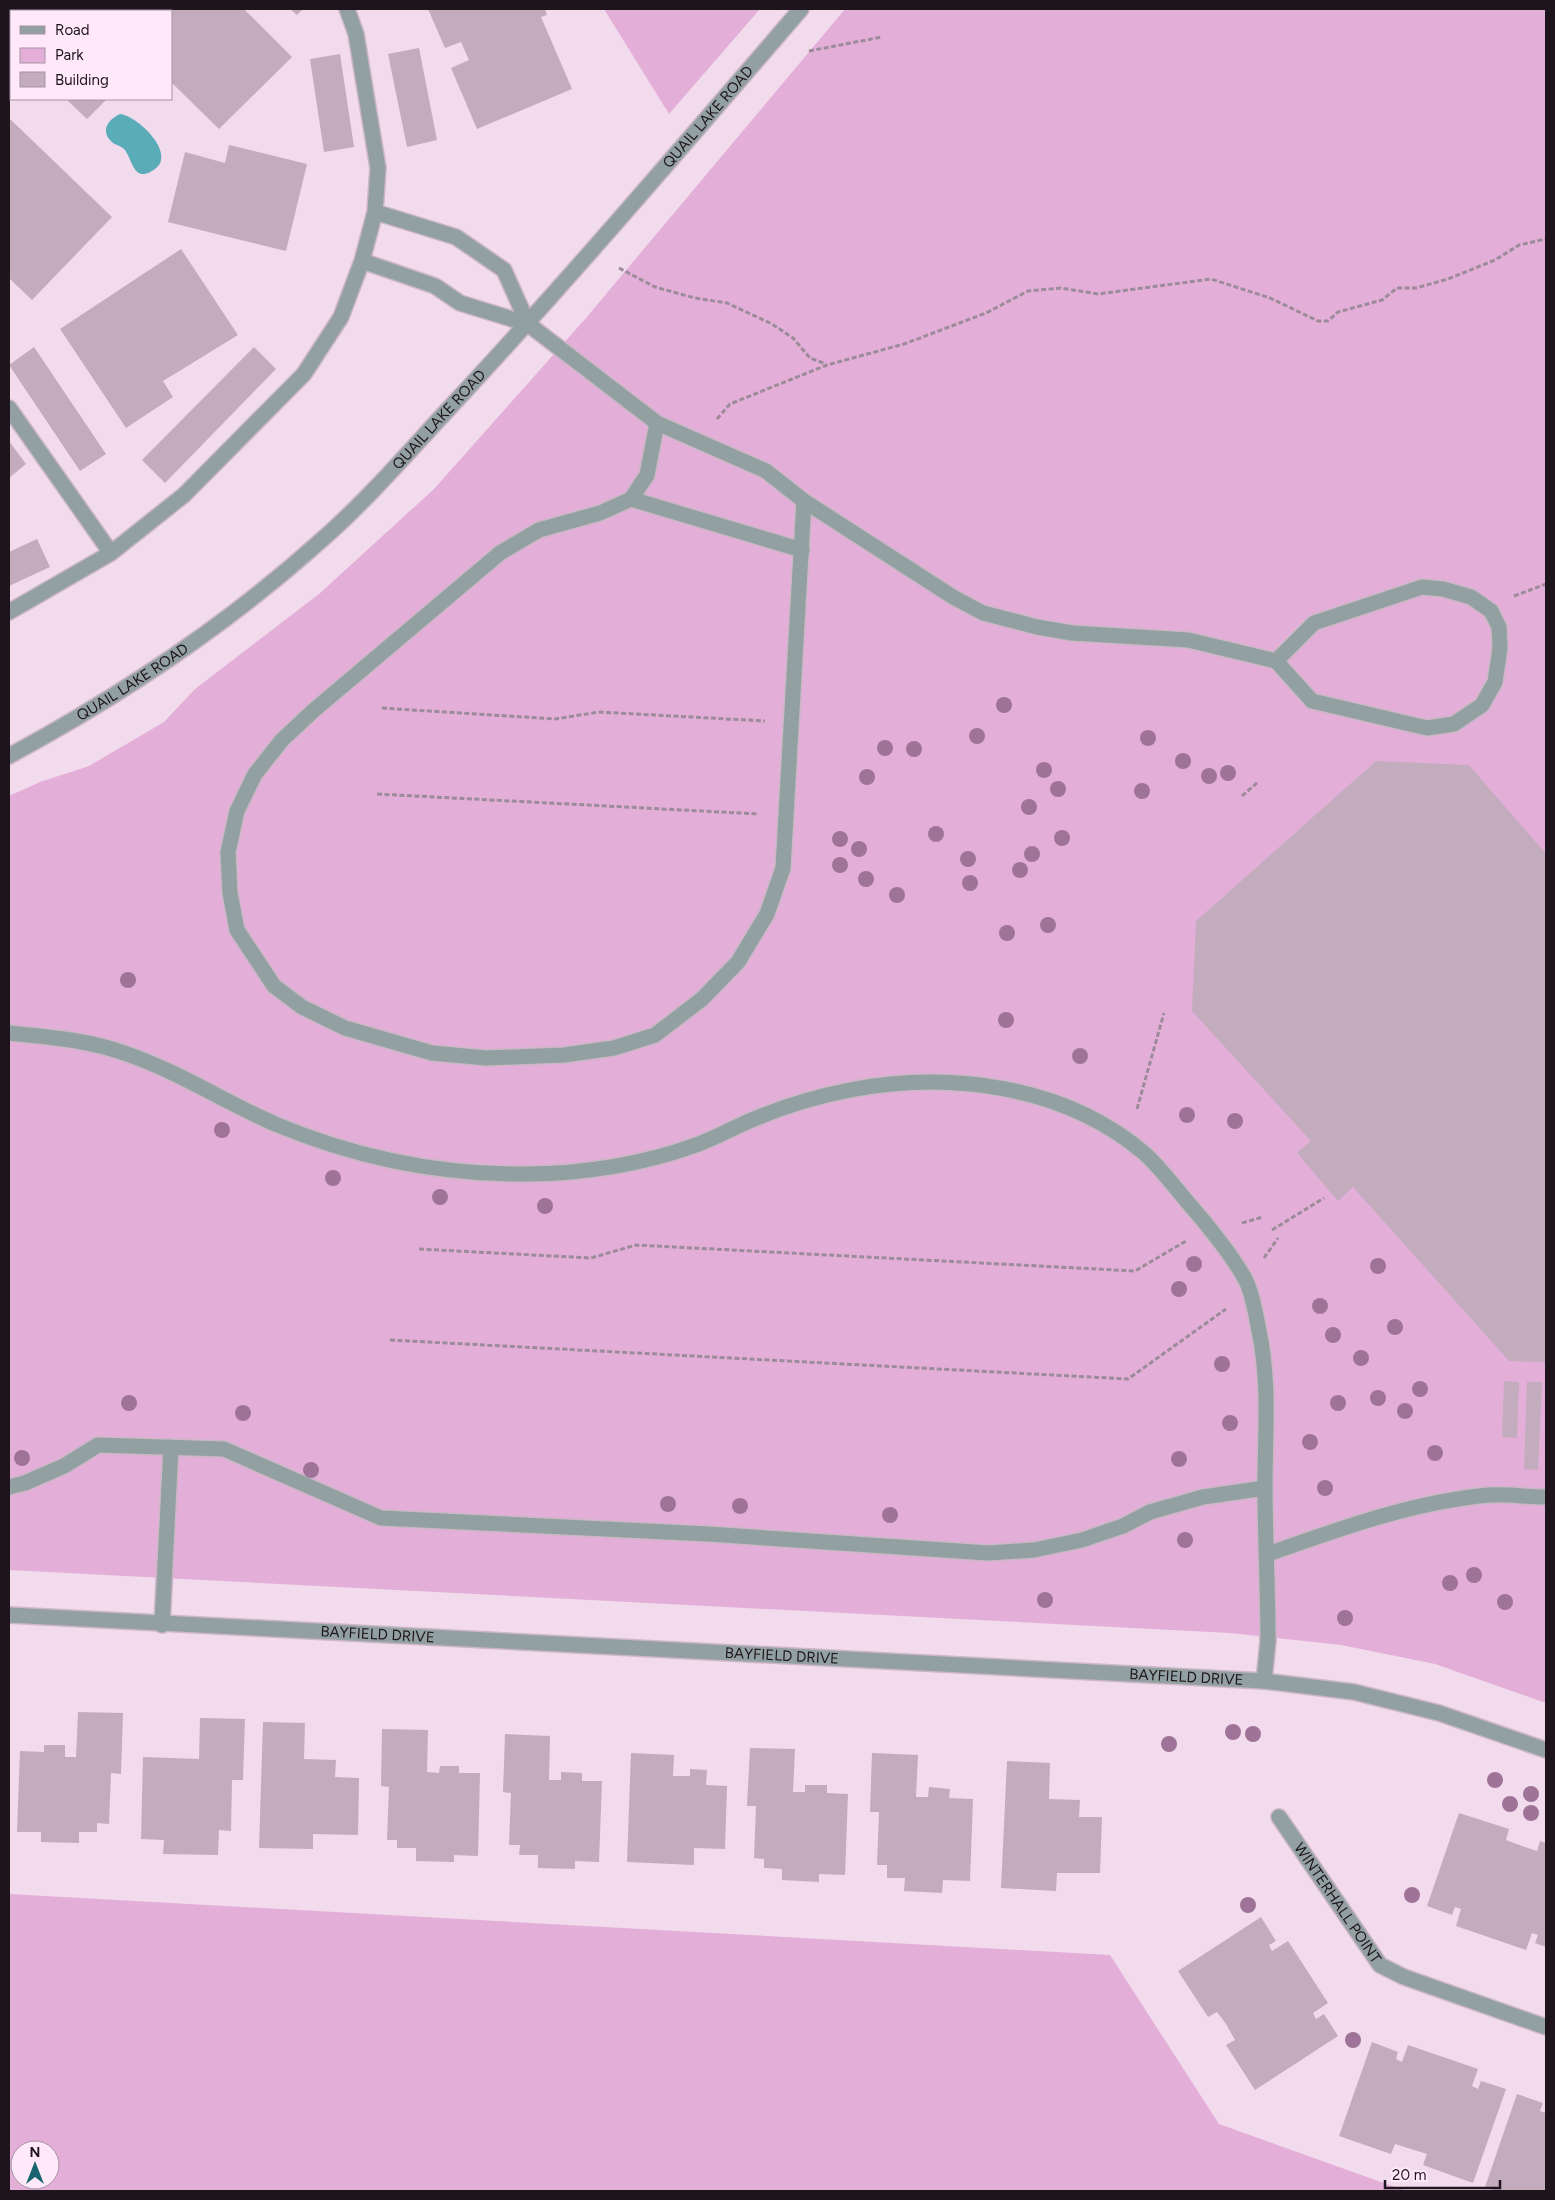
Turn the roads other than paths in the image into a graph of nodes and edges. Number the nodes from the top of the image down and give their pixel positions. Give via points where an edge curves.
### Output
1 (347, 9) edge
2 (801, 9) edge
3 (375, 212) junction
4 (362, 261) junction
5 (528, 324) junction
6 (9, 408) edge
7 (657, 423) junction
8 (631, 499) junction
9 (804, 501) junction
10 (802, 550) junction
11 (111, 553) junction
12 (9, 612) edge
13 (1276, 661) junction
14 (9, 756) edge
15 (9, 1033) edge
16 (171, 1447) junction
17 (9, 1486) edge
18 (1265, 1488) junction
19 (1546, 1497) edge
20 (1268, 1554) junction
21 (9, 1615) edge
22 (162, 1625) junction
23 (1264, 1681) junction
24 (1546, 1750) edge
25 (1280, 1817) dead end
26 (1546, 2027) edge

1 - 3 street via 356,34 378,168
2 - 5 street, QUAIL LAKE ROAD
3 - 4 street
3 - 5 street via 456,237 504,270
4 - 5 street via 435,286 460,304
4 - 11 street via 341,317 304,374 184,495
5 - 7 street
5 - 14 street, QUAIL LAKE ROAD via 318,544 194,642 54,732
6 - 11 street
7 - 8 street via 647,475
7 - 9 street via 766,471
8 - 10 street
8 - 10 street via 600,513 539,530 500,554 313,711 282,740 255,774 237,811 228,852 230,893 237,930 274,986 302,1007 345,1028 432,1053 486,1058 564,1055 614,1048 655,1035 702,999 738,962 767,914 783,868
9 - 10 street
9 - 13 street via 983,613 1072,632 1188,640
11 - 12 street
13 - 13 street via 1314,623 1422,587 1443,588 1471,597 1491,612 1499,627 1500,648 1495,682 1482,705 1454,724 1427,728 1312,701
15 - 18 street via 64,1038 125,1053 190,1081 275,1124 373,1157 474,1172 528,1174 592,1169 641,1160 695,1145 764,1114 805,1100 907,1082 1018,1090 1057,1103 1102,1124 1145,1154 1212,1232 1246,1282 1259,1329 1266,1374
16 - 17 street via 98,1446 64,1466 25,1483
16 - 18 street via 224,1449 381,1518 689,1533 988,1553 1034,1550 1082,1540 1123,1526 1150,1512 1203,1497
16 - 22 street
18 - 20 street
19 - 20 street via 1490,1495 1418,1507 1366,1519
20 - 23 street via 1268,1641
21 - 22 street, BAYFIELD DRIVE
22 - 23 street, BAYFIELD DRIVE
23 - 24 street, BAYFIELD DRIVE via 1354,1692 1439,1713
25 - 26 street, WINTERHALL POINT via 1380,1965 1404,1977

